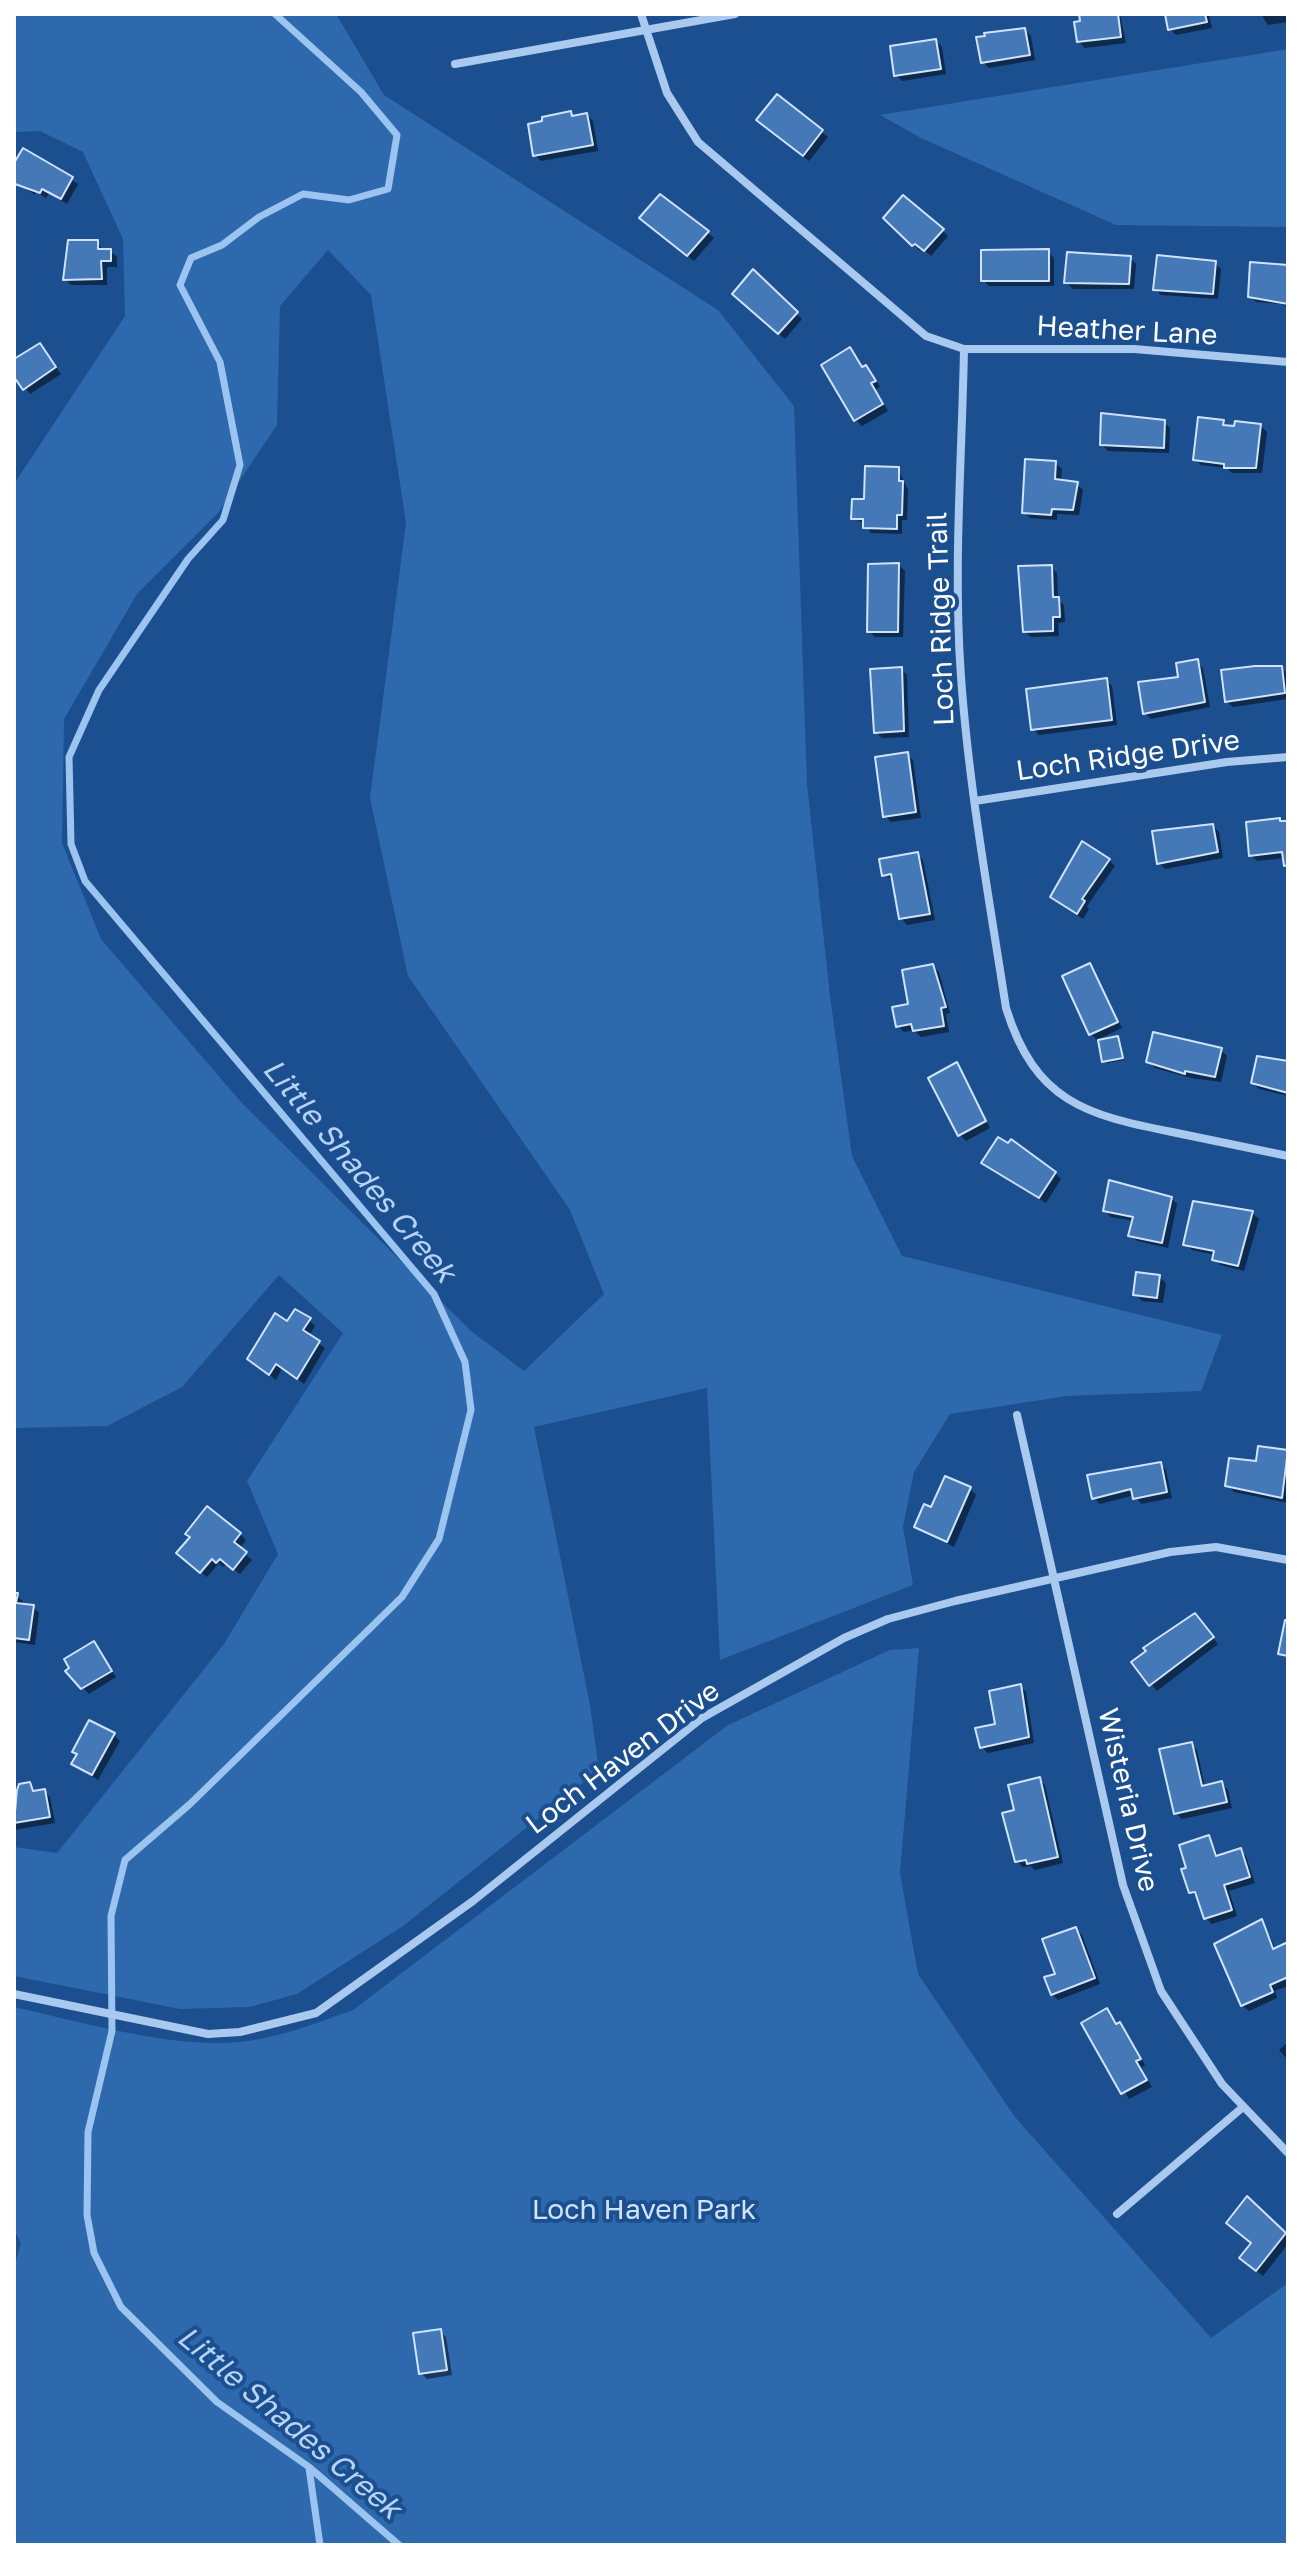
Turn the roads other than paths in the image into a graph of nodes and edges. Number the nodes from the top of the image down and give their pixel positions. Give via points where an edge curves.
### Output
1 (641, 14) edge
2 (735, 14) edge
3 (644, 30) junction
4 (455, 64) dead end
5 (964, 349) junction
6 (1288, 362) edge
7 (1288, 757) edge
8 (975, 801) junction
9 (1288, 1156) edge
10 (1017, 1415) dead end
11 (1288, 1560) edge
12 (1055, 1579) junction
13 (14, 1994) edge
14 (1243, 2107) junction
15 (1288, 2153) edge
16 (1117, 2214) dead end

1 - 3 street
2 - 3 street
3 - 4 street
3 - 5 street via 667,93 698,142 926,336
5 - 6 street, Heather Lane via 1134,349
5 - 8 street, Loch Ridge Trail via 957,605
7 - 8 street, Loch Ridge Drive
8 - 9 street, Loch Ridge Trail via 1006,1008 1027,1060 1060,1094 1100,1117
10 - 12 street, Wisteria Drive
11 - 12 street, Loch Haven Drive via 1194,1548
12 - 13 street, Loch Haven Drive via 888,1619 702,1718 473,1901 316,2013 240,2032 208,2034
12 - 14 street, Wisteria Drive via 1123,1885 1161,1991
14 - 15 street, Wisteria Drive
14 - 16 street

